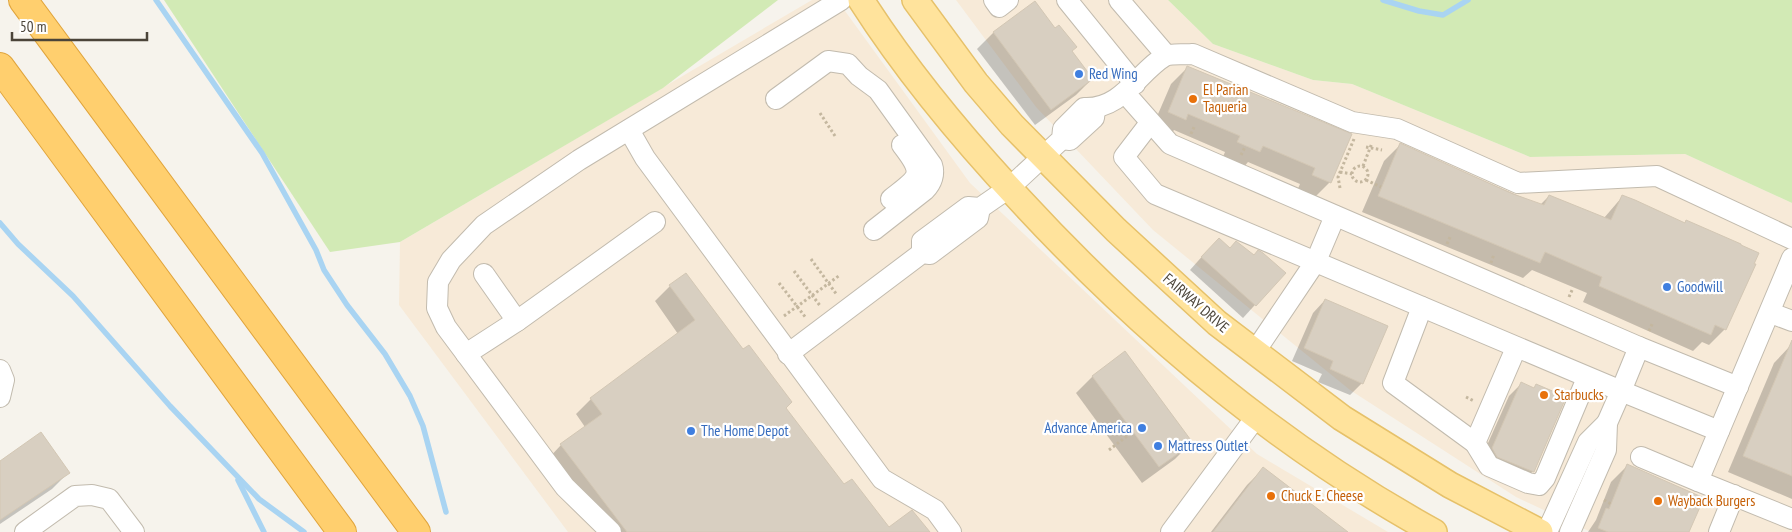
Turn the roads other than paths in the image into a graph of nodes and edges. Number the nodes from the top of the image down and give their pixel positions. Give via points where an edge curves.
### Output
1 (22, 0) edge
2 (841, 0) edge
3 (861, 0) edge
4 (915, 0) edge
5 (994, 0) edge
6 (1008, 0) edge
7 (1067, 0) edge
8 (1119, 0) edge
9 (1166, 56) junction
10 (0, 67) edge
11 (1130, 89) junction
12 (776, 99) dead end
13 (1150, 123) junction
14 (628, 130) junction
15 (1043, 157) junction
16 (1009, 188) junction
17 (1336, 216) junction
18 (655, 222) dead end
19 (869, 224) dead end
20 (1792, 239) edge
21 (1792, 258) edge
22 (1316, 261) junction
23 (484, 274) dead end
24 (1422, 307) junction
25 (1770, 313) junction
26 (517, 321) junction
27 (1792, 321) edge
28 (1639, 346) junction
29 (1516, 348) junction
30 (1254, 353) junction
31 (466, 354) junction
32 (788, 354) junction
33 (0, 370) edge
34 (1587, 378) junction
35 (1738, 387) junction
36 (1621, 392) junction
37 (0, 397) edge
38 (1256, 417) junction
39 (1607, 423) junction
40 (1719, 431) junction
41 (1475, 443) junction
42 (1641, 457) dead end
43 (1698, 481) junction
44 (1734, 495) junction
45 (1792, 520) edge
46 (25, 532) edge
47 (134, 532) edge
48 (342, 532) edge
49 (416, 532) edge
50 (611, 532) edge
51 (951, 532) edge
52 (1171, 532) edge
53 (1434, 532) edge
54 (1540, 532) edge
55 (1546, 532) edge
56 (1570, 532) edge
57 (1718, 532) edge

1 - 49 highway
2 - 14 lane
3 - 16 main road via 900,57
4 - 15 main road, FAIRWAY DRIVE via 976,83
5 - 6 lane via 999,7
7 - 11 lane
8 - 9 lane
9 - 11 lane
9 - 20 lane via 1193,54 1352,122 1397,128 1518,183 1657,176
10 - 48 highway
11 - 13 lane
11 - 15 lane via 1095,108 1094,118 1070,140 1062,139
12 - 19 lane via 828,61 848,64 878,90 933,169 932,180 925,190
13 - 17 lane via 1170,144
13 - 22 lane via 1124,158 1155,194
14 - 31 lane via 484,225 451,260 438,282 437,308
14 - 32 lane
15 - 16 lane
15 - 30 main road, FAIRWAY DRIVE via 1166,278
16 - 32 lane via 980,208 978,218 930,254 922,253
16 - 38 main road via 1056,240 1120,302
17 - 22 lane
17 - 28 lane
18 - 26 lane
21 - 25 lane
22 - 24 lane
22 - 30 lane
23 - 26 lane
24 - 29 lane
24 - 41 lane via 1393,383
25 - 27 lane
25 - 35 lane
26 - 31 lane
28 - 35 lane
28 - 36 lane
29 - 34 lane
29 - 41 lane
30 - 54 main road, FAIRWAY DRIVE via 1342,418 1405,459
31 - 50 lane via 565,487
32 - 51 lane via 882,478 936,510
33 - 37 lane via 4,380
34 - 36 lane
34 - 41 lane via 1545,478 1539,485 1528,484 1489,466
35 - 40 lane
36 - 39 lane
36 - 40 lane
38 - 52 lane
38 - 53 main road
39 - 55 lane via 1588,442
39 - 56 lane via 1606,450
40 - 43 lane
42 - 43 lane
43 - 44 lane
44 - 45 lane
44 - 57 lane
46 - 47 lane via 75,496 92,495 109,500

